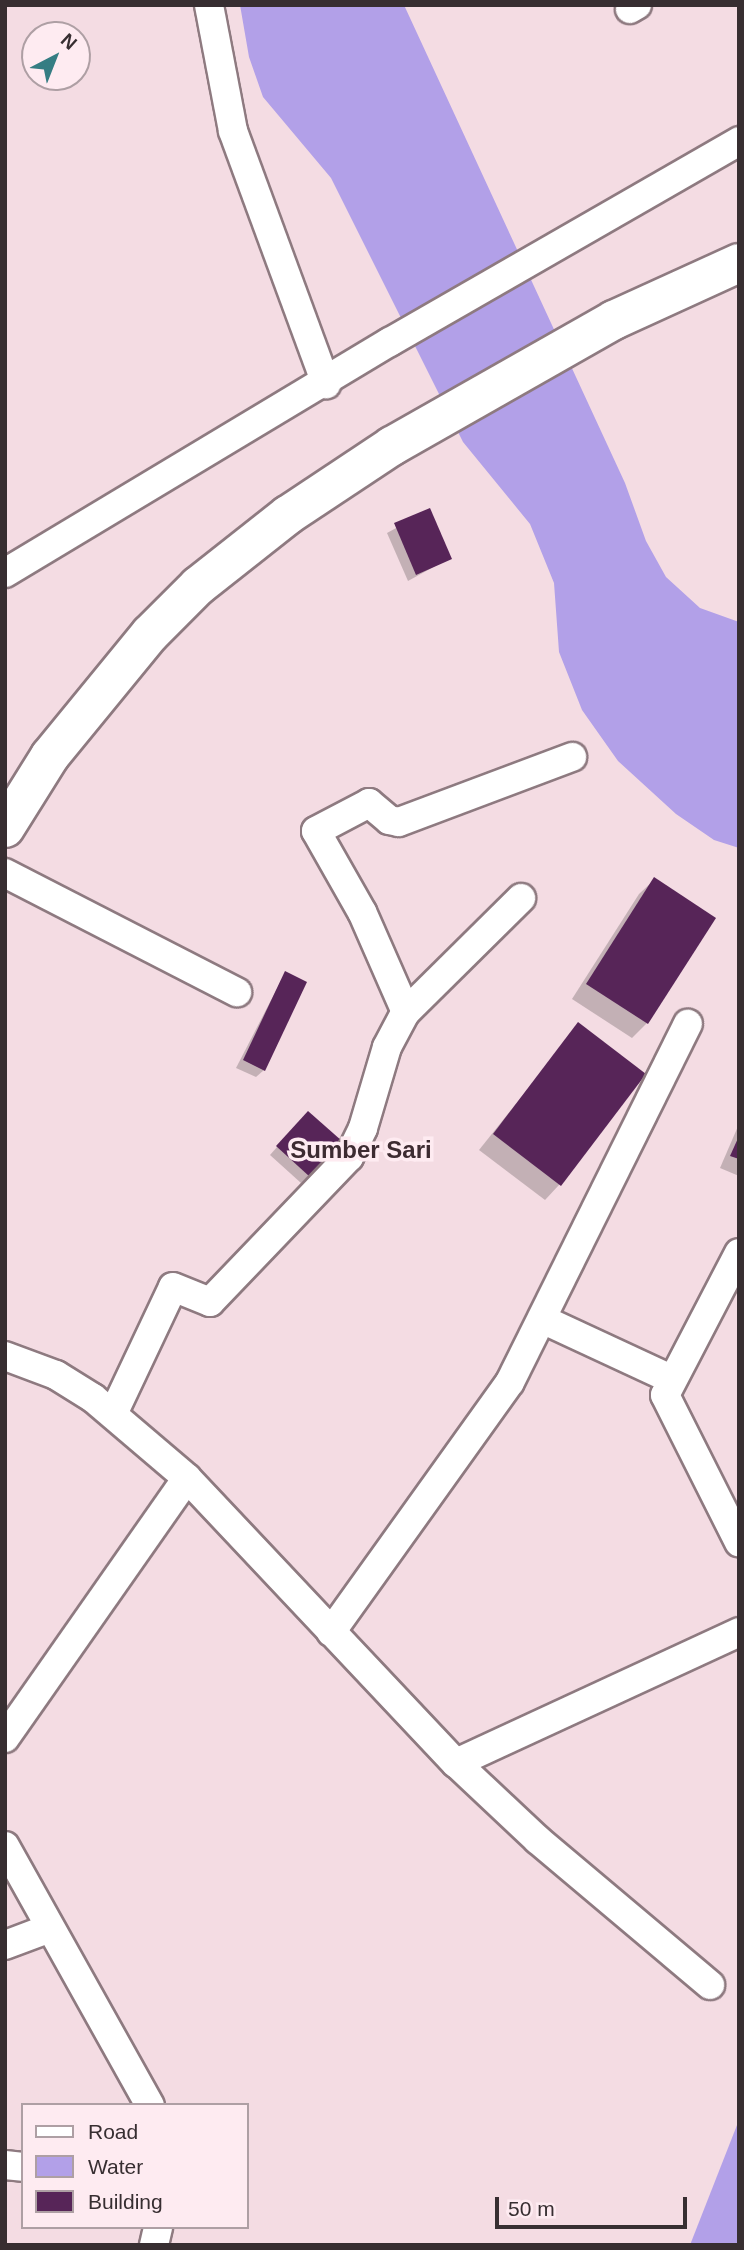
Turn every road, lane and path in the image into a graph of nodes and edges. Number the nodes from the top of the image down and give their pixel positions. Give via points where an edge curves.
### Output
1 (209, 5) edge
2 (739, 141) edge
3 (739, 263) edge
4 (326, 384) junction
5 (5, 573) edge
6 (572, 757) dead end
7 (5, 828) edge
8 (5, 873) edge
9 (521, 898) dead end
10 (237, 992) dead end
11 (406, 1012) junction
12 (688, 1024) dead end
13 (739, 1253) edge
14 (544, 1320) junction
15 (5, 1356) edge
16 (671, 1379) junction
17 (113, 1414) junction
18 (187, 1478) junction
19 (739, 1542) edge
20 (331, 1632) junction
21 (739, 1632) edge
22 (5, 1738) edge
23 (456, 1763) junction
24 (5, 1846) edge
25 (50, 1928) junction
26 (5, 1945) edge
27 (710, 1985) dead end
28 (149, 2103) edge

1 - 4 street via 233,131
2 - 4 street via 390,342
3 - 7 highway via 614,320 391,446 288,515 198,586 150,634 50,756
4 - 5 street
6 - 11 street via 399,822 389,820 369,803 316,831 362,912
8 - 10 street
9 - 11 street
11 - 17 street via 387,1047 363,1128 349,1157 210,1302 173,1287
12 - 14 street
13 - 16 street
14 - 16 street
14 - 20 street via 510,1382
15 - 17 street via 56,1375
16 - 19 street via 666,1402
17 - 18 street
18 - 20 street
18 - 22 street
20 - 23 street
21 - 23 street
23 - 27 street via 538,1840
24 - 25 street
25 - 26 street
25 - 28 street

